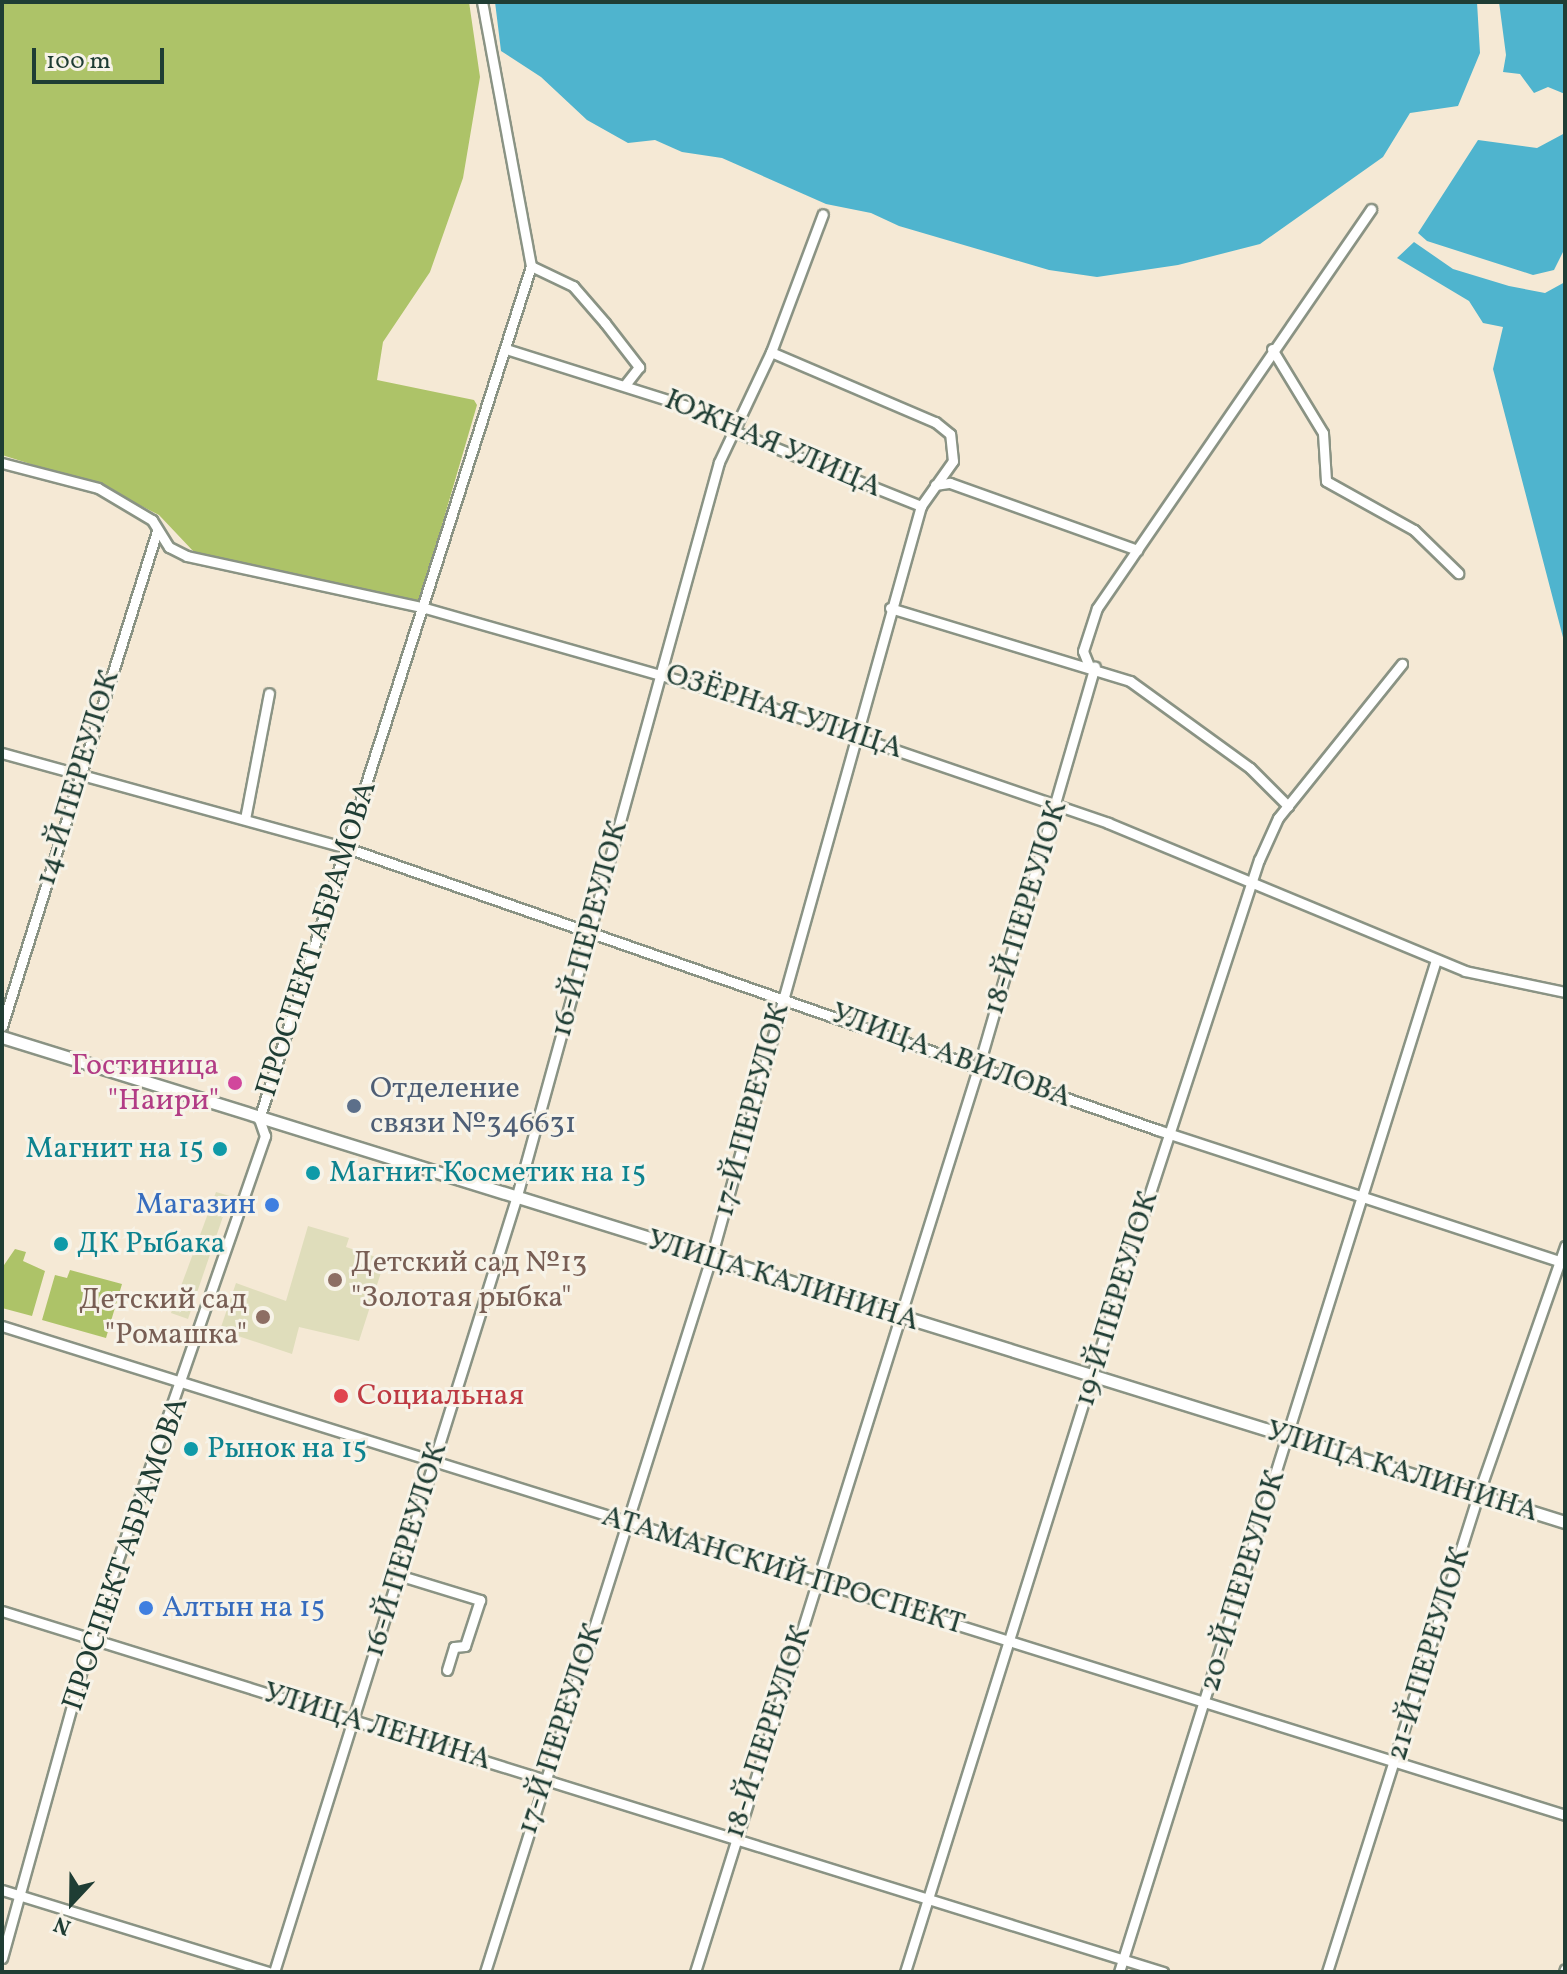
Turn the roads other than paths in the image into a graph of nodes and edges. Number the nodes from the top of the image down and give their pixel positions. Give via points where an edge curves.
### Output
1 (482, 2) edge
2 (1371, 209) dead end
3 (823, 214) dead end
4 (531, 266) junction
5 (506, 349) junction
6 (1272, 349) junction
7 (771, 352) junction
8 (625, 385) junction
9 (731, 430) junction
10 (2, 463) edge
11 (929, 489) junction
12 (921, 506) junction
13 (157, 531) junction
14 (1137, 550) junction
15 (1458, 573) dead end
16 (425, 608) junction
17 (890, 608) junction
18 (1402, 664) dead end
19 (1092, 666) junction
20 (659, 672) junction
21 (269, 693) dead end
22 (856, 734) junction
23 (2, 753) edge
24 (77, 775) junction
25 (1057, 805) junction
26 (1288, 806) junction
27 (245, 819) junction
28 (344, 847) junction
29 (1251, 885) junction
30 (589, 931) junction
31 (1436, 960) junction
32 (1565, 992) edge
33 (783, 997) junction
34 (2, 1026) edge
35 (2, 1037) edge
36 (979, 1065) junction
37 (259, 1119) junction
38 (1170, 1133) junction
39 (516, 1199) junction
40 (1362, 1199) junction
41 (1565, 1246) edge
42 (711, 1258) junction
43 (1562, 1262) edge
44 (899, 1317) junction
45 (2, 1326) edge
46 (1092, 1376) junction
47 (183, 1384) junction
48 (1288, 1436) junction
49 (433, 1461) junction
50 (1478, 1495) junction
51 (627, 1522) junction
52 (1565, 1522) edge
53 (398, 1575) junction
54 (816, 1582) junction
55 (2, 1611) edge
56 (90, 1640) junction
57 (1010, 1642) junction
58 (447, 1670) dead end
59 (1205, 1702) junction
60 (353, 1720) junction
61 (1395, 1761) junction
62 (543, 1779) junction
63 (1565, 1815) edge
64 (733, 1838) junction
65 (2, 1890) edge
66 (20, 1896) junction
67 (929, 1899) junction
68 (2, 1958) edge
69 (1123, 1959) junction
70 (271, 1972) edge
71 (485, 1972) edge
72 (695, 1972) edge
73 (905, 1972) edge
74 (1119, 1972) edge
75 (1163, 1972) edge
76 (1327, 1972) edge

1 - 4 street, ПРОСПЕКТ АБРАМОВА
2 - 6 street, 18-Й ПЕРЕУЛОК
3 - 7 street, 16-Й ПЕРЕУЛОК
4 - 5 street, ПРОСПЕКТ АБРАМОВА
4 - 8 street, ЮЖНАЯ УЛИЦА via 573,286 605,323 639,367
5 - 8 street, ЮЖНАЯ УЛИЦА
5 - 16 street, ПРОСПЕКТ АБРАМОВА via 485,399
6 - 14 street, 18-Й ПЕРЕУЛОК
6 - 15 street via 1323,433 1326,481 1414,530
7 - 9 street, 16-Й ПЕРЕУЛОК
7 - 11 street, 17-Й ПЕРЕУЛОК via 914,411 950,434 953,461
8 - 9 street, ЮЖНАЯ УЛИЦА via 715,415
9 - 12 street, ЮЖНАЯ УЛИЦА
9 - 20 street, 16-Й ПЕРЕУЛОК
10 - 13 street, ОЗЁРНАЯ УЛИЦА via 98,488 138,509
11 - 12 street, 17-Й ПЕРЕУЛОК
11 - 14 street via 950,483
12 - 17 street, 17-Й ПЕРЕУЛОК
13 - 16 street, ОЗЁРНАЯ УЛИЦА via 169,547 187,556
13 - 24 street, 14-Й ПЕРЕУЛОК
14 - 19 street, 18-Й ПЕРЕУЛОК via 1087,628 1083,651
16 - 20 street, ОЗЁРНАЯ УЛИЦА
16 - 28 street, ПРОСПЕКТ АБРАМОВА
17 - 19 street
17 - 22 street, 17-Й ПЕРЕУЛОК
18 - 26 street, 19-Й ПЕРЕУЛОК
19 - 25 street, 18-Й ПЕРЕУЛОК
19 - 26 street via 1130,681 1195,727 1250,768
20 - 22 street, ОЗЁРНАЯ УЛИЦА
20 - 30 street, 16-Й ПЕРЕУЛОК
21 - 27 street
22 - 25 street, ОЗЁРНАЯ УЛИЦА
22 - 33 street, 17-Й ПЕРЕУЛОК
23 - 24 street, УЛИЦА АВИЛОВА
24 - 27 street, УЛИЦА АВИЛОВА
24 - 34 street, 14-Й ПЕРЕУЛОК
25 - 29 street, ОЗЁРНАЯ УЛИЦА
25 - 36 street, 18-Й ПЕРЕУЛОК
26 - 29 street, 19-Й ПЕРЕУЛОК
27 - 28 street, УЛИЦА АВИЛОВА
28 - 30 street, УЛИЦА АВИЛОВА
28 - 37 street, ПРОСПЕКТ АБРАМОВА
29 - 31 street, ОЗЁРНАЯ УЛИЦА
29 - 38 street, 19-Й ПЕРЕУЛОК
30 - 33 street, УЛИЦА АВИЛОВА
30 - 39 street, 16-Й ПЕРЕУЛОК
31 - 32 street, ОЗЁРНАЯ УЛИЦА via 1494,979
31 - 40 street, 20-Й ПЕРЕУЛОК
33 - 36 street, УЛИЦА АВИЛОВА
33 - 42 street, 17-Й ПЕРЕУЛОК
35 - 37 main road, УЛИЦА КАЛИНИНА
36 - 38 street, УЛИЦА АВИЛОВА
36 - 44 street, 18-Й ПЕРЕУЛОК
37 - 39 main road, УЛИЦА КАЛИНИНА
37 - 47 street, ПРОСПЕКТ АБРАМОВА via 265,1136
38 - 40 street, УЛИЦА АВИЛОВА
38 - 46 street, 19-Й ПЕРЕУЛОК
39 - 42 main road, УЛИЦА КАЛИНИНА
39 - 49 street, 16-Й ПЕРЕУЛОК
40 - 43 street, УЛИЦА АВИЛОВА
40 - 48 street, 20-Й ПЕРЕУЛОК
41 - 43 street, 21-Й ПЕРЕУЛОК
42 - 44 main road, УЛИЦА КАЛИНИНА
42 - 51 street, 17-Й ПЕРЕУЛОК
43 - 50 street, 21-Й ПЕРЕУЛОК
44 - 46 main road, УЛИЦА КАЛИНИНА
44 - 54 street, 18-Й ПЕРЕУЛОК
45 - 47 street, АТАМАНСКИЙ ПРОСПЕКТ
46 - 48 main road, УЛИЦА КАЛИНИНА
46 - 57 street, 19-Й ПЕРЕУЛОК
47 - 49 street, АТАМАНСКИЙ ПРОСПЕКТ
47 - 56 street, ПРОСПЕКТ АБРАМОВА
48 - 50 main road, УЛИЦА КАЛИНИНА
48 - 59 street, 20-Й ПЕРЕУЛОК
49 - 51 street, АТАМАНСКИЙ ПРОСПЕКТ
49 - 53 street, 16-Й ПЕРЕУЛОК
50 - 52 main road, УЛИЦА КАЛИНИНА
50 - 61 street, 21-Й ПЕРЕУЛОК
51 - 54 street, АТАМАНСКИЙ ПРОСПЕКТ
51 - 62 street, 17-Й ПЕРЕУЛОК
53 - 58 street via 480,1600 465,1646 454,1647
53 - 60 street, 16-Й ПЕРЕУЛОК
54 - 57 street, АТАМАНСКИЙ ПРОСПЕКТ
54 - 64 street, 18-Й ПЕРЕУЛОК
55 - 56 street, УЛИЦА ЛЕНИНА
56 - 60 street, УЛИЦА ЛЕНИНА
56 - 66 street, ПРОСПЕКТ АБРАМОВА
57 - 59 street, АТАМАНСКИЙ ПРОСПЕКТ
57 - 67 street, 19-Й ПЕРЕУЛОК
59 - 61 street, АТАМАНСКИЙ ПРОСПЕКТ
59 - 69 street, 20-Й ПЕРЕУЛОК
60 - 62 street, УЛИЦА ЛЕНИНА
60 - 70 street, 16-Й ПЕРЕУЛОК
61 - 63 street, АТАМАНСКИЙ ПРОСПЕКТ
61 - 76 street, 21-Й ПЕРЕУЛОК
62 - 64 street, УЛИЦА ЛЕНИНА
62 - 71 street, 17-Й ПЕРЕУЛОК
64 - 67 street, УЛИЦА ЛЕНИНА
64 - 72 street, 18-Й ПЕРЕУЛОК
65 - 66 street
66 - 68 street, ПРОСПЕКТ АБРАМОВА
66 - 70 street
67 - 69 street, УЛИЦА ЛЕНИНА
67 - 73 street, 19-Й ПЕРЕУЛОК
69 - 74 street, 20-Й ПЕРЕУЛОК
69 - 75 street, УЛИЦА ЛЕНИНА

